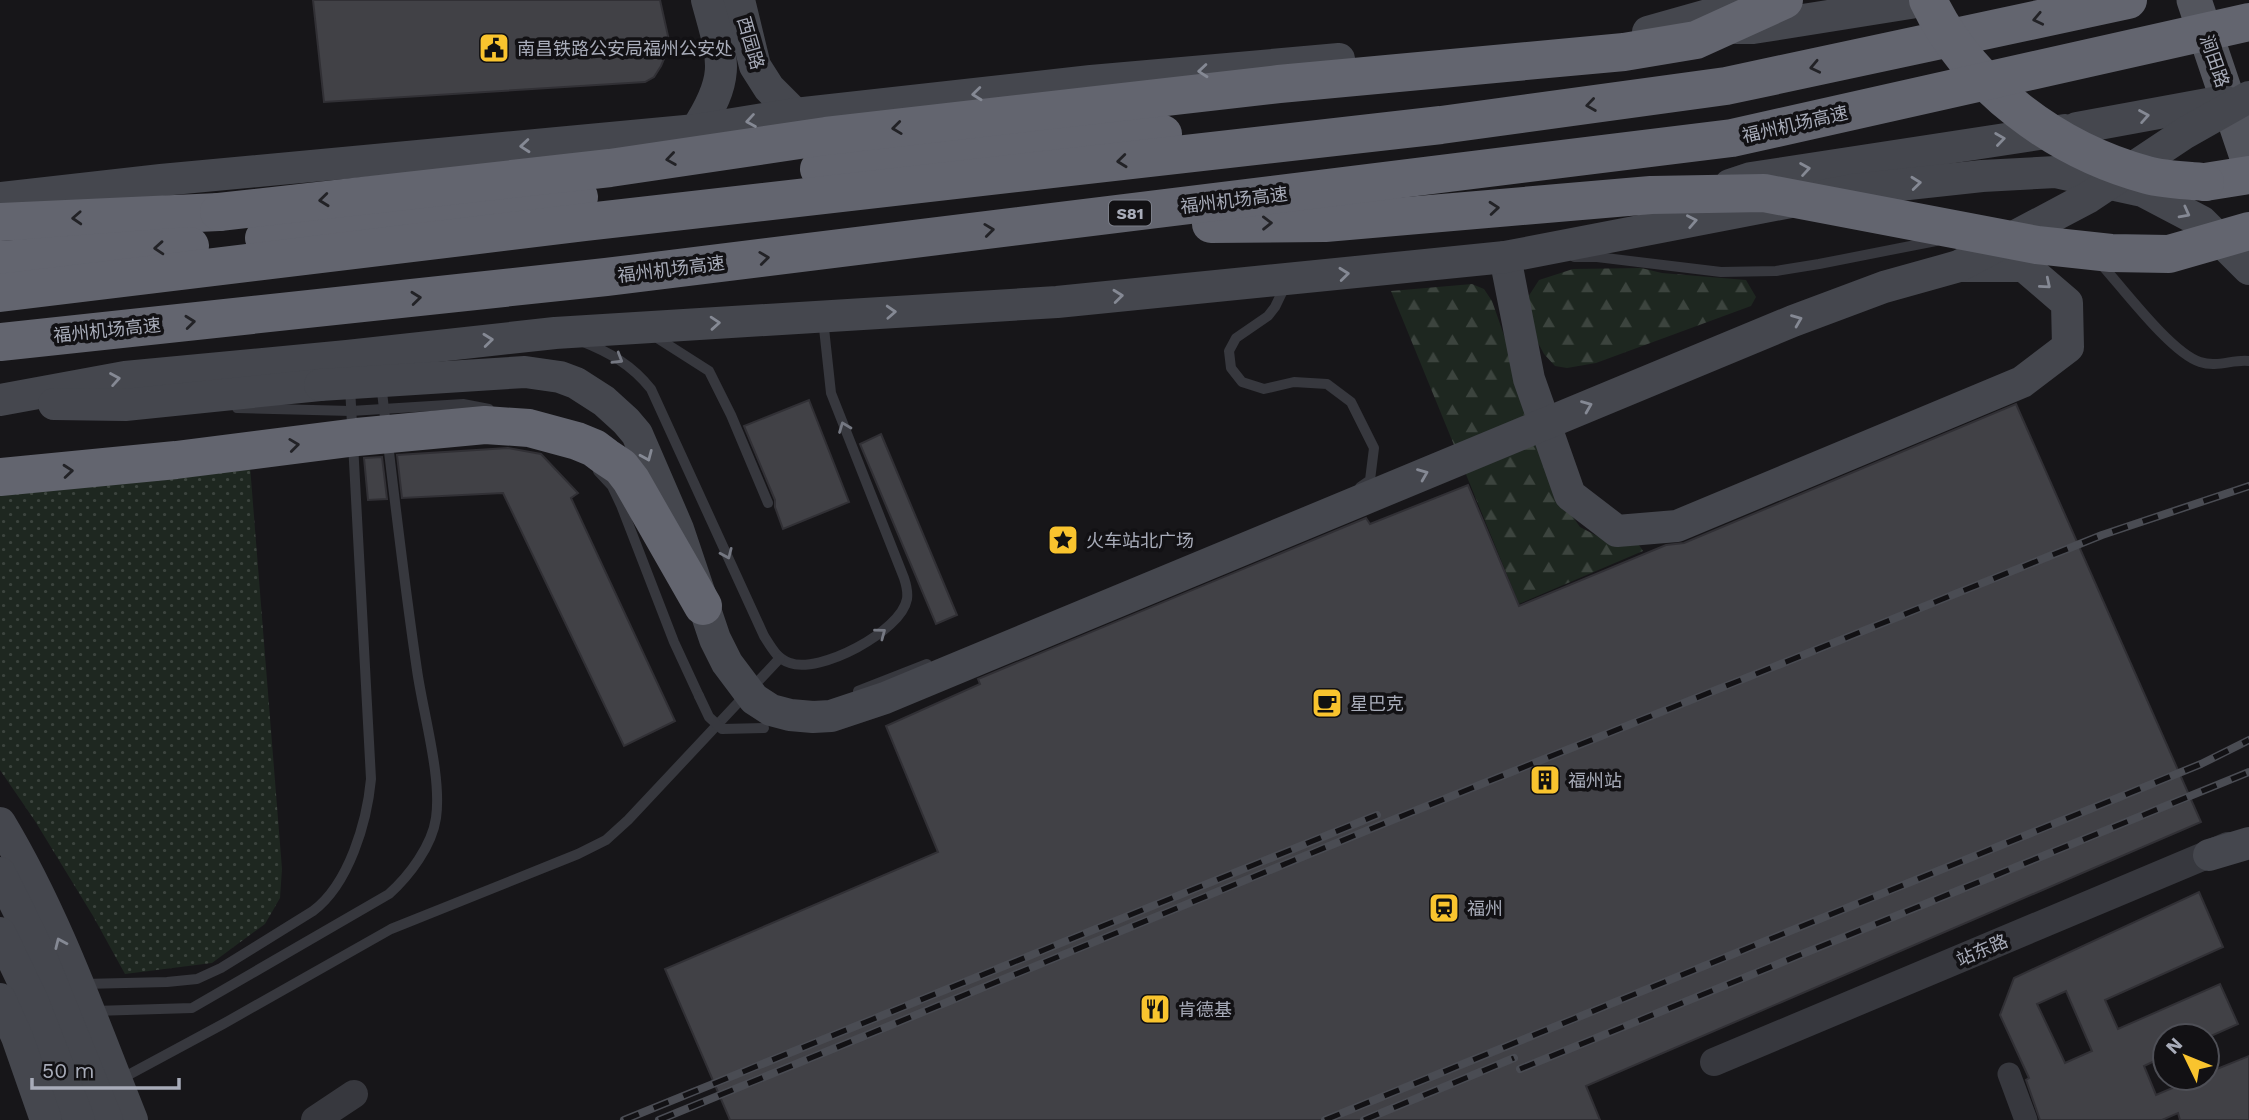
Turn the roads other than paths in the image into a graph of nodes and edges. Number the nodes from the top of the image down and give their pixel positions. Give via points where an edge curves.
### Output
1 (707, 0) edge
2 (739, 0) edge
3 (1738, 0) edge
4 (1784, 0) edge
5 (1928, 0) edge
6 (2129, 0) edge
7 (2194, 0) edge
8 (2249, 22) edge
9 (1648, 32) junction
10 (2249, 97) edge
11 (795, 114) junction
12 (1441, 125) junction
13 (696, 130) junction
14 (2249, 163) edge
15 (2249, 175) edge
16 (0, 198) edge
17 (0, 222) edge
18 (1027, 225) junction
19 (2060, 229) dead end
20 (2249, 230) edge
21 (2077, 238) dead end
22 (1505, 257) junction
23 (0, 260) edge
24 (1959, 266) junction
25 (2249, 269) edge
26 (1288, 279) junction
27 (0, 293) edge
28 (823, 316) junction
29 (639, 327) junction
30 (555, 333) junction
31 (0, 342) edge
32 (362, 354) junction
33 (2249, 361) edge
34 (0, 402) edge
35 (125, 405) junction
36 (218, 407) dead end
37 (232, 408) dead end
38 (384, 409) junction
39 (351, 411) junction
40 (499, 411) dead end
41 (523, 415) dead end
42 (584, 456) dead end
43 (593, 466) dead end
44 (0, 477) edge
45 (768, 503) dead end
46 (1122, 587) dead end
47 (703, 606) junction
48 (943, 657) dead end
49 (780, 658) junction
50 (841, 698) dead end
51 (828, 703) dead end
52 (0, 822) edge
53 (2249, 836) edge
54 (2249, 842) edge
55 (2209, 855) junction
56 (0, 873) edge
57 (0, 933) edge
58 (84, 998) junction
59 (0, 999) edge
60 (1714, 1062) dead end
61 (2009, 1074) dead end
62 (117, 1081) junction
63 (354, 1094) dead end
64 (46, 1120) edge
65 (79, 1120) edge
66 (107, 1120) edge
67 (132, 1120) edge
68 (315, 1120) edge
69 (2026, 1120) edge

1 - 13 main road, 西园路 via 722,75
2 - 11 main road, 西园路 via 755,66
3 - 9 main road via 1728,9
4 -> 17 highway, bridge via 1696,40 1624,52 1279,84 219,212
5 - 9 main road via 1753,28
5 - 15 highway, bridge via 1966,62 2019,111 2078,150 2148,176 2205,182
6 -> 12 highway via 1726,86
7 - 14 main road, 涧田路
8 - 18 highway, 福州机场高速 / S81, bridge via 1732,138
9 -> 11 main road via 1091,81
22 -> 10 main road, bridge via 1751,178
10 - 24 main road, bridge via 2089,197
11 -> 13 main road
12 -> 23 highway via 1062,137 705,185 372,217 243,242
12 -> 27 highway
13 -> 16 main road
18 -> 20 highway, bridge via 1325,223 1651,195 1764,193 2037,244 2111,253 2169,254
31 -> 18 highway, 福州机场高速 / S81, bridge via 606,278
19 - 22 lane via 2042,221 2031,222 1776,271 1721,272 1597,257
21 - 33 lane via 2172,344 2198,362
24 -> 22 main road via 2024,266 2067,303 2068,347 2022,382 1677,526 1617,531 1570,495 1530,379
22 -> 25 main road via 1853,190 2056,172 2143,191 2202,222
26 -> 22 main road
47 -> 24 main road, bridge via 727,663 754,699 790,715 831,716 885,698 1804,317
28 -> 26 main road via 1057,302
26 - 46 lane via 1276,307 1236,338 1229,351 1231,368 1242,382 1264,388 1294,382 1327,384 1351,402 1374,448 1370,480 1339,501
29 -> 28 main road
49 -> 28 lane via 797,665 818,663 874,639 896,620 907,598 904,578 831,393
29 - 30 main road
29 - 45 lane via 709,371
32 -> 30 main road
30 -> 49 lane via 625,363 651,389 760,626
34 -> 32 main road via 125,377
32 - 38 lane
32 - 39 lane
34 - 35 main road
35 - 36 lane
35 -> 47 main road, bridge via 525,372 560,377 617,411 637,435 678,529
37 - 39 lane
38 - 39 lane
38 - 40 lane via 463,404
38 - 58 lane via 413,641 437,783 435,822 426,844 389,894 192,1008
39 - 58 lane via 371,779 363,819 342,877 313,911 207,975
41 - 42 lane
43 - 51 lane, bridge via 612,486 621,505 674,642 709,717 722,729 764,728
44 -> 47 highway, bridge via 468,426 529,428 594,448 621,467
48 - 50 lane
49 - 62 lane via 606,840 391,929
58 -> 52 main road
53 - 55 street, 站东路
54 - 55 main road
55 - 60 street, 站东路
56 - 66 main road via 40,954
57 - 65 main road via 33,1002
58 - 62 main road
59 - 64 main road
61 - 69 street
62 - 67 main road
63 - 68 street

